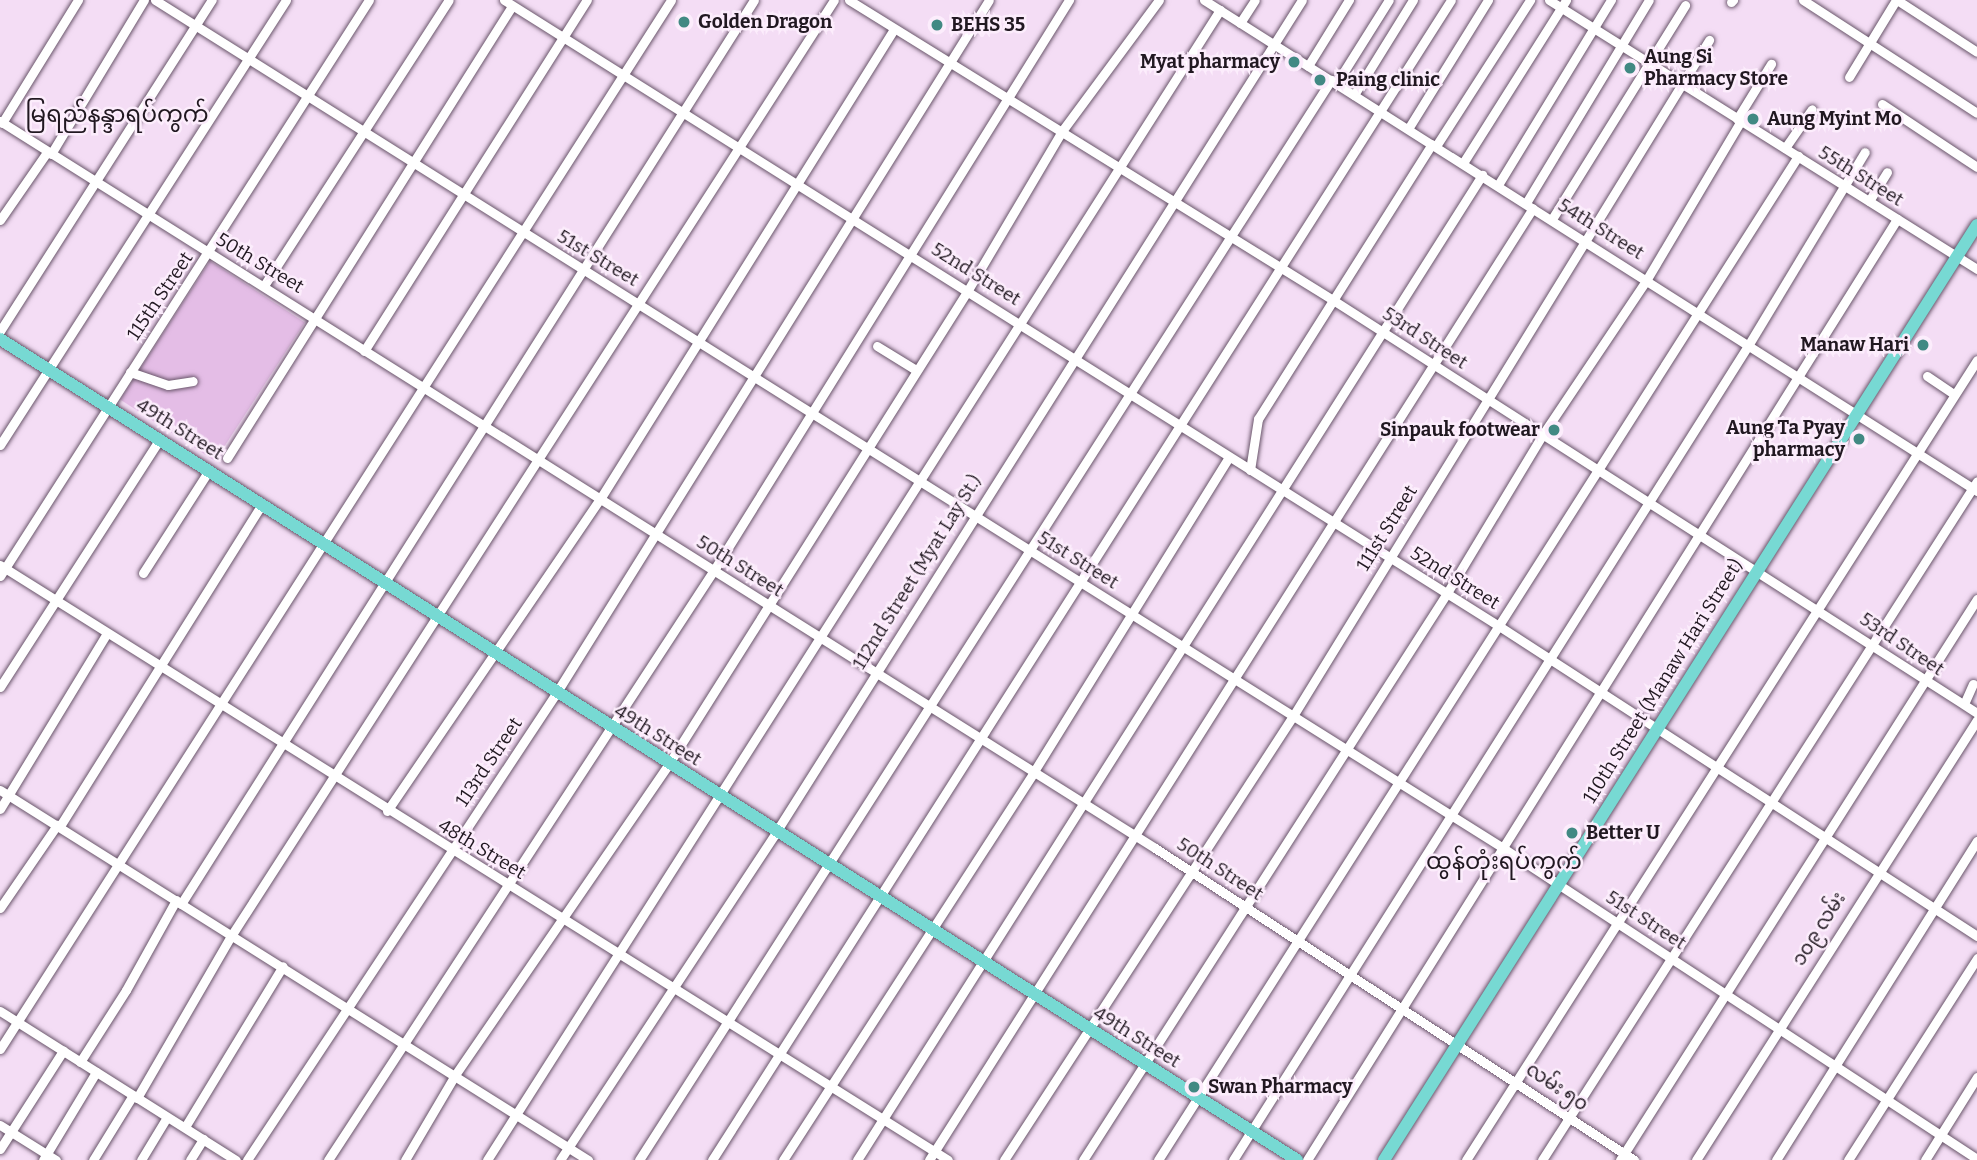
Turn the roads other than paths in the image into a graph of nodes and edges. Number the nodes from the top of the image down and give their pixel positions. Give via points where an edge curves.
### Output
1 (78, 0) edge
2 (144, 0) edge
3 (155, 0) edge
4 (212, 0) edge
5 (286, 0) edge
6 (369, 0) edge
7 (449, 0) edge
8 (587, 0) edge
9 (671, 0) edge
10 (754, 0) edge
11 (834, 0) edge
12 (849, 0) edge
13 (989, 0) edge
14 (1069, 0) edge
15 (1159, 0) edge
16 (1255, 0) edge
17 (1301, 0) edge
18 (1349, 0) edge
19 (1389, 0) edge
20 (1413, 0) edge
21 (1451, 0) edge
22 (1488, 0) edge
23 (1530, 0) edge
24 (1549, 0) edge
25 (1611, 0) edge
26 (1649, 0) edge
27 (1803, 0) edge
28 (1896, 0) edge
29 (1209, 1) edge
30 (508, 3) edge
31 (1563, 4) edge
32 (1685, 5) dead end
33 (1220, 10) junction
34 (1240, 23) junction
35 (197, 26) junction
36 (1594, 28) junction
37 (894, 29) junction
38 (563, 37) junction
39 (1709, 40) dead end
40 (1870, 43) junction
41 (1274, 44) junction
42 (1621, 47) junction
43 (1977, 52) edge
44 (249, 56) junction
45 (950, 63) junction
46 (1650, 64) junction
47 (1771, 64) dead end
48 (1308, 66) junction
49 (624, 77) junction
50 (1849, 77) dead end
51 (1334, 82) junction
52 (1683, 84) junction
53 (1354, 95) junction
54 (307, 96) junction
55 (1007, 99) junction
56 (1882, 104) dead end
57 (1812, 109) dead end
58 (1380, 111) junction
59 (681, 113) junction
60 (1977, 113) edge
61 (1739, 120) junction
62 (1, 122) edge
63 (1408, 129) junction
64 (1062, 131) junction
65 (364, 133) junction
66 (1434, 145) junction
67 (1785, 148) junction
68 (740, 152) junction
69 (1865, 152) dead end
70 (49, 153) junction
71 (1798, 156) junction
72 (1463, 163) junction
73 (414, 165) junction
74 (1117, 166) junction
75 (1977, 167) edge
76 (1887, 172) dead end
77 (1482, 175) junction
78 (98, 183) junction
79 (794, 185) junction
80 (1498, 185) junction
81 (1845, 187) junction
82 (463, 196) junction
83 (1174, 201) junction
84 (1869, 201) junction
85 (1530, 206) junction
86 (147, 214) junction
87 (852, 219) junction
88 (1552, 219) junction
89 (1897, 219) junction
90 (0, 220) edge
91 (1977, 225) edge
92 (523, 234) junction
93 (1228, 235) junction
94 (1588, 242) junction
95 (210, 254) junction
96 (911, 254) junction
97 (1957, 257) junction
98 (1281, 268) junction
99 (1977, 269) edge
100 (584, 270) junction
101 (1647, 279) junction
102 (265, 284) junction
103 (968, 290) junction
104 (1333, 300) junction
105 (640, 305) junction
106 (1696, 310) junction
107 (315, 318) junction
108 (1018, 322) junction
109 (0, 331) edge
110 (1384, 333) junction
111 (0, 339) edge
112 (699, 341) junction
113 (1749, 344) junction
114 (877, 345) dead end
115 (364, 351) junction
116 (1075, 357) junction
117 (1977, 360) edge
118 (1433, 364) junction
119 (48, 370) junction
120 (916, 370) junction
121 (130, 372) junction
122 (754, 374) junction
123 (1927, 376) dead end
124 (1799, 377) junction
125 (193, 381) dead end
126 (424, 389) junction
127 (1128, 392) junction
128 (1954, 394) junction
129 (1488, 400) junction
130 (108, 407) junction
131 (811, 411) junction
132 (1857, 412) junction
133 (483, 426) junction
134 (1180, 426) junction
135 (1543, 434) junction
136 (160, 439) junction
137 (0, 445) edge
138 (867, 447) junction
139 (1917, 452) junction
140 (227, 458) dead end
141 (1228, 458) junction
142 (541, 461) junction
143 (1596, 468) junction
144 (209, 470) junction
145 (1250, 470) junction
146 (921, 481) junction
147 (1975, 486) edge
148 (1283, 489) junction
149 (600, 499) junction
150 (1649, 501) junction
151 (262, 504) junction
152 (974, 515) junction
153 (1333, 523) junction
154 (655, 533) junction
155 (1698, 534) junction
156 (325, 543) junction
157 (1027, 549) junction
158 (1389, 558) junction
159 (2, 570) edge
160 (714, 570) junction
161 (1756, 570) junction
162 (144, 573) dead end
163 (382, 580) junction
164 (1079, 581) junction
165 (1447, 593) junction
166 (1977, 598) edge
167 (56, 601) junction
168 (768, 605) junction
169 (1817, 608) junction
170 (1131, 614) junction
171 (438, 616) junction
172 (1499, 626) junction
173 (107, 633) junction
174 (820, 638) junction
175 (1871, 643) junction
176 (1183, 647) junction
177 (494, 653) junction
178 (1549, 658) junction
179 (163, 667) junction
180 (874, 672) junction
181 (1233, 681) junction
182 (1926, 681) junction
183 (1973, 684) dead end
184 (0, 687) edge
185 (1600, 692) junction
186 (555, 695) junction
187 (1964, 704) junction
188 (222, 705) junction
189 (928, 706) junction
190 (1977, 713) edge
191 (1293, 716) junction
192 (1977, 720) edge
193 (611, 729) junction
194 (1657, 729) junction
195 (980, 740) junction
196 (283, 743) junction
197 (1346, 749) junction
198 (668, 765) junction
199 (1716, 765) junction
200 (1033, 773) junction
201 (335, 775) junction
202 (1397, 782) junction
203 (4, 793) edge
204 (720, 796) junction
205 (1770, 799) junction
206 (1083, 803) junction
207 (0, 809) edge
208 (387, 811) junction
209 (1449, 815) junction
210 (58, 825) junction
211 (776, 832) junction
212 (1134, 835) junction
213 (1824, 835) junction
214 (1977, 841) edge
215 (1500, 846) junction
216 (450, 850) junction
217 (119, 862) junction
218 (829, 864) junction
219 (1877, 871) junction
220 (1193, 874) junction
221 (1556, 883) junction
222 (510, 887) junction
223 (879, 897) junction
224 (178, 902) junction
225 (1246, 907) junction
226 (0, 908) edge
227 (1934, 908) junction
228 (564, 920) junction
229 (1618, 922) junction
230 (930, 929) junction
231 (232, 936) junction
232 (1977, 936) edge
233 (1296, 939) junction
234 (617, 955) junction
235 (1977, 958) edge
236 (1672, 959) junction
237 (982, 962) junction
238 (283, 966) junction
239 (1349, 972) junction
240 (673, 987) junction
241 (1035, 995) junction
242 (1725, 995) junction
243 (1401, 1005) junction
244 (348, 1008) junction
245 (0, 1011) edge
246 (17, 1022) junction
247 (729, 1022) junction
248 (1777, 1029) junction
249 (1091, 1031) junction
250 (1460, 1043) junction
251 (405, 1044) junction
252 (0, 1049) edge
253 (63, 1051) junction
254 (779, 1053) junction
255 (80, 1062) junction
256 (1144, 1064) junction
257 (1834, 1065) junction
258 (96, 1072) junction
259 (455, 1074) junction
260 (1977, 1077) edge
261 (1516, 1080) junction
262 (831, 1086) junction
263 (135, 1096) junction
264 (1197, 1097) junction
265 (1885, 1101) junction
266 (514, 1114) junction
267 (1570, 1116) junction
268 (167, 1117) junction
269 (886, 1119) junction
270 (0, 1125) edge
271 (185, 1127) junction
272 (1251, 1131) junction
273 (11, 1132) junction
274 (1941, 1134) junction
275 (203, 1139) junction
276 (568, 1147) junction
277 (0, 1149) edge
278 (935, 1151) junction
279 (45, 1157) edge
280 (1622, 1157) edge
281 (1977, 1158) edge
282 (56, 1160) edge
283 (93, 1160) edge
284 (141, 1160) edge
285 (190, 1160) edge
286 (236, 1160) edge
287 (247, 1160) edge
288 (328, 1160) edge
289 (405, 1160) edge
290 (486, 1160) edge
291 (559, 1160) edge
292 (588, 1160) edge
293 (639, 1160) edge
294 (712, 1160) edge
295 (783, 1160) edge
296 (857, 1160) edge
297 (929, 1160) edge
298 (948, 1160) edge
299 (1004, 1160) edge
300 (1083, 1160) edge
301 (1158, 1160) edge
302 (1233, 1160) edge
303 (1297, 1160) edge
304 (1307, 1160) edge
305 (1384, 1160) edge
306 (1466, 1160) edge
307 (1542, 1160) edge
308 (1634, 1160) edge
309 (1696, 1160) edge
310 (1776, 1160) edge
311 (1848, 1160) edge
312 (1925, 1160) edge

1 - 62 street
2 - 70 street
3 - 35 street, 51st Street
4 - 35 street
5 - 44 street
6 - 54 street, 115th Street
7 - 65 street
8 - 38 street
9 - 49 street
10 - 59 street
11 - 68 street
12 - 37 street, 53rd Street
13 - 45 street, 113rd Street
14 - 55 street
15 - 64 street
16 - 34 street
17 - 41 street, 112nd Street (Myat Lay St.)
18 - 48 street
19 - 51 street
20 - 53 street
21 - 58 street
22 - 63 street
23 - 66 street
24 - 31 street, 55th Street
25 - 36 street
26 - 42 street
27 - 40 street
28 - 40 street
28 - 43 street
29 - 33 street, 54th Street
30 - 38 street
30 - 73 street
31 - 36 street, 55th Street
31 - 72 street
32 - 46 street
33 - 34 street, 54th Street
33 - 74 street
34 - 41 street, 54th Street
35 - 44 street, 51st Street
35 - 78 street
36 - 42 street, 55th Street
36 - 80 street
37 - 45 street, 53rd Street
37 - 79 street
38 - 49 street
38 - 82 street
39 - 52 street, 111st Street
40 - 50 street
40 - 60 street
41 - 48 street, 54th Street
41 - 83 street, 112nd Street (Myat Lay St.)
42 - 46 street, 55th Street
42 - 85 street
44 - 54 street, 51st Street
44 - 86 street
45 - 55 street, 53rd Street
45 - 87 street, 113rd Street
46 - 52 street, 55th Street
46 - 88 street
47 - 61 street
48 - 51 street, 54th Street
49 - 59 street
49 - 92 street
51 - 53 street, 54th Street
51 - 93 street
52 - 61 street, 55th Street
52 - 94 street, 111st Street
53 - 58 street, 54th Street
54 - 65 street, 51st Street
54 - 95 street, 115th Street
55 - 64 street, 53rd Street
55 - 96 street
56 - 75 street
57 - 67 street
58 - 63 street, 54th Street
58 - 98 street
59 - 68 street
59 - 100 street
61 - 67 street, 55th Street
61 - 101 street
62 - 70 street, 50th Street
63 - 66 street, 54th Street
64 - 74 street, 53rd Street
64 - 103 street
65 - 73 street, 51st Street
65 - 102 street
66 - 72 street, 54th Street
66 - 104 street
67 - 71 street, 55th Street
68 - 79 street
68 - 105 street
69 - 81 street
70 - 78 street, 50th Street
70 - 90 street
71 - 81 street, 55th Street
71 - 106 street
72 - 77 street, 54th Street
73 - 82 street, 51st Street
73 - 107 street
74 - 83 street, 53rd Street
74 - 108 street
76 - 84 street
77 - 80 street, 54th Street
77 - 110 street
78 - 86 street, 50th Street
78 - 109 street
79 - 87 street, 52nd Street
79 - 112 street
80 - 85 street, 54th Street
81 - 84 street, 55th Street
81 - 113 street
82 - 92 street, 51st Street
82 - 115 street
83 - 93 street, 53rd Street
83 - 116 street, 112nd Street (Myat Lay St.)
84 - 89 street, 55th Street
85 - 88 street, 54th Street
85 - 118 street
86 - 95 street, 50th Street
86 - 119 street
87 - 96 street, 52nd Street
87 - 122 street, 113rd Street
88 - 94 street, 54th Street
89 - 97 street, 55th Street
89 - 124 street
91 - 97 main road, 110th Street (Manaw Hari Street)
92 - 100 street, 51st Street
92 - 126 street
93 - 98 street, 53rd Street
93 - 127 street
94 - 101 street, 54th Street
94 - 129 street, 111st Street
95 - 102 street, 50th Street
95 - 121 street, 115th Street
96 - 103 street, 52nd Street
96 - 131 street
97 - 99 street, 55th Street
97 - 132 main road, 110th Street (Manaw Hari Street)
98 - 104 street, 53rd Street
98 - 134 street
100 - 105 street, 51st Street
100 - 133 street
101 - 106 street, 54th Street
101 - 135 street
102 - 107 street, 50th Street
103 - 108 street, 52nd Street
103 - 120 street
104 - 110 street, 53rd Street
104 - 145 street via 1258,419
105 - 112 street, 51st Street
105 - 142 street
106 - 113 street, 54th Street
106 - 143 street
107 - 115 street, 50th Street
107 - 140 street
108 - 116 street, 52nd Street
108 - 146 street
110 - 118 street, 53rd Street
110 - 148 street
111 - 119 main road, 49th Street
112 - 122 street, 51st Street
112 - 149 street
113 - 124 street, 54th Street
113 - 150 street
114 - 120 street
115 - 126 street, 50th Street
116 - 127 street, 52nd Street
116 - 152 street, 112nd Street (Myat Lay St.)
117 - 128 street
118 - 129 street, 53rd Street
118 - 153 street
119 - 130 main road, 49th Street
119 - 137 street
120 - 138 street
121 - 125 street via 168,385
121 - 130 street, 115th Street
122 - 131 street, 51st Street
122 - 154 street, 113rd Street
123 - 128 street
124 - 132 street, 54th Street
124 - 155 street
126 - 133 street, 50th Street
126 - 156 street
127 - 134 street, 52nd Street
127 - 157 street
128 - 139 street
129 - 135 street, 53rd Street
129 - 158 street, 111st Street
130 - 136 main road, 49th Street
130 - 159 street, 115th Street
131 - 138 street, 51st Street
131 - 160 street
132 - 139 street, 54th Street
132 - 161 main road, 110th Street (Manaw Hari Street)
133 - 142 street, 50th Street
133 - 163 street
134 - 141 street, 52nd Street
134 - 164 street
135 - 143 street, 53rd Street
135 - 165 street
136 - 144 main road, 49th Street
136 - 167 street
138 - 146 street, 51st Street
138 - 168 street
139 - 147 street, 54th Street
139 - 169 street
141 - 145 street, 52nd Street
141 - 170 street
142 - 149 street, 50th Street
142 - 171 street
143 - 150 street, 53rd Street
143 - 172 street
144 - 151 main road, 49th Street
144 - 162 street
145 - 148 street, 52nd Street
146 - 152 street, 51st Street
146 - 174 street
147 - 175 street
148 - 153 street, 52nd Street
148 - 176 street
149 - 154 street, 50th Street
149 - 177 street
150 - 155 street, 53rd Street
150 - 178 street
151 - 156 main road, 49th Street
151 - 179 street
152 - 157 street, 51st Street
152 - 180 street, 112nd Street (Myat Lay St.)
153 - 158 street, 52nd Street
153 - 181 street
154 - 160 street, 50th Street
154 - 186 street, 113rd Street
155 - 161 street, 53rd Street
155 - 185 street
156 - 163 main road, 49th Street
156 - 188 street
157 - 164 street, 51st Street
157 - 189 street
158 - 165 street, 52nd Street
158 - 191 street, 111st Street
159 - 167 street, 48th Street
160 - 168 street, 50th Street
160 - 193 street
161 - 169 street, 53rd Street
161 - 194 main road, 110th Street (Manaw Hari Street)
163 - 171 main road, 49th Street
163 - 196 street
164 - 170 street, 51st Street
164 - 195 street
165 - 172 street, 52nd Street
165 - 197 street
166 - 182 street
167 - 173 street, 48th Street
167 - 184 street
168 - 174 street, 50th Street
168 - 198 street
169 - 175 street, 53rd Street
169 - 199 street
170 - 176 street, 51st Street
170 - 200 street
171 - 177 main road, 49th Street
171 - 201 street
172 - 178 street, 52nd Street
172 - 202 street
173 - 179 street, 48th Street
173 - 203 street
174 - 180 street, 50th Street
174 - 204 street
175 - 182 street, 53rd Street
175 - 205 street
176 - 181 street, 51st Street
176 - 206 street
177 - 186 main road, 49th Street
177 - 208 street
178 - 185 street, 52nd Street
178 - 209 street
179 - 188 street, 48th Street
179 - 210 street
180 - 189 street, 50th Street
180 - 211 street, 112nd Street (Myat Lay St.)
181 - 191 street, 51st Street
181 - 212 street
182 - 187 street, 53rd Street
182 - 213 street
183 - 187 street
185 - 194 street, 52nd Street
185 - 215 street
186 - 193 main road, 49th Street
186 - 216 street, 113rd Street
187 - 190 street, 53rd Street
188 - 196 street, 48th Street
188 - 217 street
189 - 195 street, 50th Street
189 - 218 street
191 - 197 street, 51st Street
191 - 220 street, 111st Street
192 - 219 street, ၁၀၉ လမ်း
193 - 198 main road, 49th Street
193 - 222 street
194 - 199 street, 52nd Street
194 - 221 main road, 110th Street (Manaw Hari Street)
195 - 200 street, 50th Street
195 - 223 street
196 - 201 street, 48th Street
196 - 224 street
197 - 202 street, 51st Street
197 - 225 street
198 - 204 main road, 49th Street
198 - 228 street
199 - 205 street, 52nd Street
199 - 229 street
200 - 206 street, 50th Street
200 - 230 street
201 - 208 street, 48th Street
201 - 231 street
202 - 209 street, 51st Street
202 - 233 street
203 - 207 street
203 - 210 street
204 - 211 main road, 49th Street
204 - 234 street
205 - 213 street, 52nd Street
205 - 236 street
206 - 212 street, 50th Street
206 - 237 street
208 - 216 street, 48th Street
209 - 215 street, 51st Street
209 - 239 street
210 - 217 street
210 - 226 street
211 - 218 main road, 49th Street
211 - 240 street, 112nd Street (Myat Lay St.)
212 - 220 street, 50th Street
212 - 241 street
213 - 219 street, 52nd Street
213 - 242 street
214 - 227 street
215 - 221 street, 51st Street
215 - 243 street
216 - 222 street, 48th Street
216 - 244 street, 113rd Street
217 - 224 street
217 - 246 street
218 - 223 main road, 49th Street
218 - 247 street
219 - 227 street, 52nd Street
219 - 248 street, ၁၀၉ လမ်း
220 - 225 street, 50th Street
220 - 249 street, 111st Street
221 - 229 street, 51st Street
221 - 250 main road, 110th Street (Manaw Hari Street)
222 - 228 street, 48th Street
222 - 251 street
223 - 230 main road, 49th Street
223 - 254 street
224 - 231 street
224 - 255 street
225 - 233 street, 50th Street
225 - 256 street
227 - 232 street, 52nd Street
227 - 257 street
228 - 234 street, 48th Street
228 - 259 street
229 - 236 street, 51st Street
229 - 261 street
230 - 237 main road, 49th Street
230 - 262 street
231 - 238 street
231 - 263 street
233 - 239 street, 50th Street
233 - 264 street
234 - 240 street, 48th Street
234 - 266 street
235 - 265 street
236 - 242 street, 51st Street
236 - 267 street
237 - 241 main road, 49th Street
237 - 269 street
238 - 244 street
238 - 271 street
239 - 243 street, 50th Street
239 - 272 street
240 - 247 street, 48th Street
240 - 276 street, 112nd Street (Myat Lay St.)
241 - 249 main road, 49th Street
241 - 278 street
242 - 248 street, 51st Street
242 - 280 street
243 - 250 street, 50th Street
243 - 304 street
244 - 251 street
244 - 287 street, 113rd Street
245 - 246 street
246 - 252 street
246 - 253 street
247 - 254 street, 48th Street
247 - 293 street
248 - 257 street, 51st Street
248 - 309 street, ၁၀၉ လမ်း
249 - 256 main road, 49th Street
249 - 299 street, 111st Street
250 - 261 street, လမ်း ၅၀
250 - 305 main road, 110th Street (Manaw Hari Street)
251 - 259 street
251 - 288 street
253 - 255 street
253 - 273 street
254 - 262 street, 48th Street
254 - 294 street
255 - 258 street
256 - 264 main road, 49th Street
256 - 300 street
257 - 265 street, 51st Street
257 - 310 street
258 - 263 street
258 - 279 street
259 - 266 street
259 - 289 street
260 - 274 street
261 - 267 street, လမ်း ၅၀
261 - 306 street
262 - 269 street, 48th Street
262 - 295 street
263 - 268 street
263 - 283 street
264 - 272 main road, 49th Street
264 - 301 street
265 - 274 street, 51st Street
265 - 311 street
266 - 276 street
266 - 290 street
267 - 280 street, လမ်း ၅၀
267 - 307 street
268 - 271 street
268 - 284 street
269 - 278 street, 48th Street
269 - 296 street
270 - 273 street
271 - 275 street
272 - 302 street
272 - 303 main road, 49th Street
273 - 277 street
273 - 279 street
274 - 281 street, 51st Street
274 - 312 street
275 - 285 street
275 - 286 street
276 - 291 street, 112nd Street (Myat Lay St.)
276 - 292 street
278 - 297 street
278 - 298 street, 48th Street
279 - 282 street
280 - 308 street, လမ်း ၅၀

